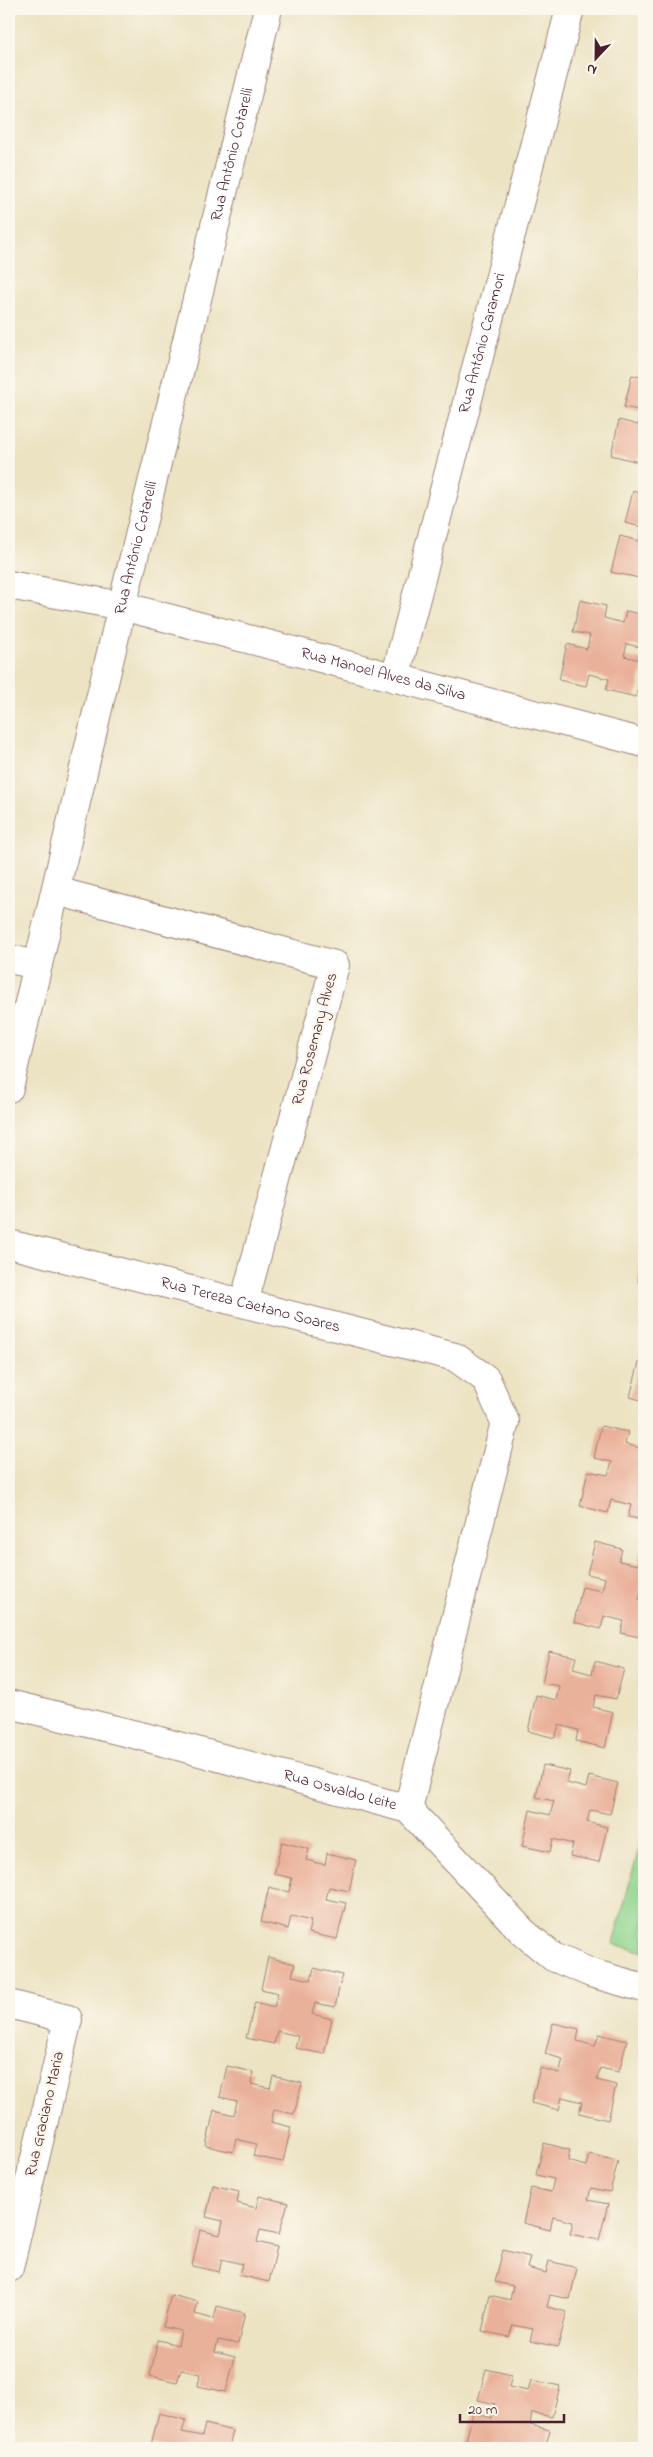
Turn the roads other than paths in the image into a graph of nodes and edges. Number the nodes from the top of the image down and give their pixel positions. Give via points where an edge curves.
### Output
1 (268, 9) edge
2 (570, 9) edge
3 (9, 585) edge
4 (122, 606) junction
5 (395, 678) junction
6 (644, 743) edge
7 (56, 891) junction
8 (9, 959) edge
9 (38, 965) junction
10 (9, 1088) edge
11 (9, 1244) edge
12 (244, 1303) junction
13 (9, 1704) edge
14 (408, 1809) junction
15 (644, 1988) edge
16 (9, 2004) edge
17 (9, 2268) edge

1 - 4 street, Rua Antônio Cotarelli
2 - 5 street, Rua Antônio Caramori
3 - 4 street, Rua Manoel Alves da Silva
4 - 5 street, Rua Manoel Alves da Silva
4 - 7 street, Rua Antônio Cotarelli
5 - 6 street, Rua Manoel Alves da Silva
7 - 9 street, Rua Antônio Cotarelli
7 - 12 street, Rua Rosemary Alves via 335,966
8 - 9 street
9 - 10 street, Rua Antônio Cotarelli
11 - 12 street, Rua Tereza Caetano Soares
12 - 14 street, Rua Tereza Caetano Soares via 454,1357 486,1379 505,1422
13 - 14 street, Rua Osvaldo Leite via 145,1737
14 - 15 street, Rua Osvaldo Leite via 523,1932 553,1957 592,1974
16 - 17 street, Rua Graciano Maria via 68,2019

